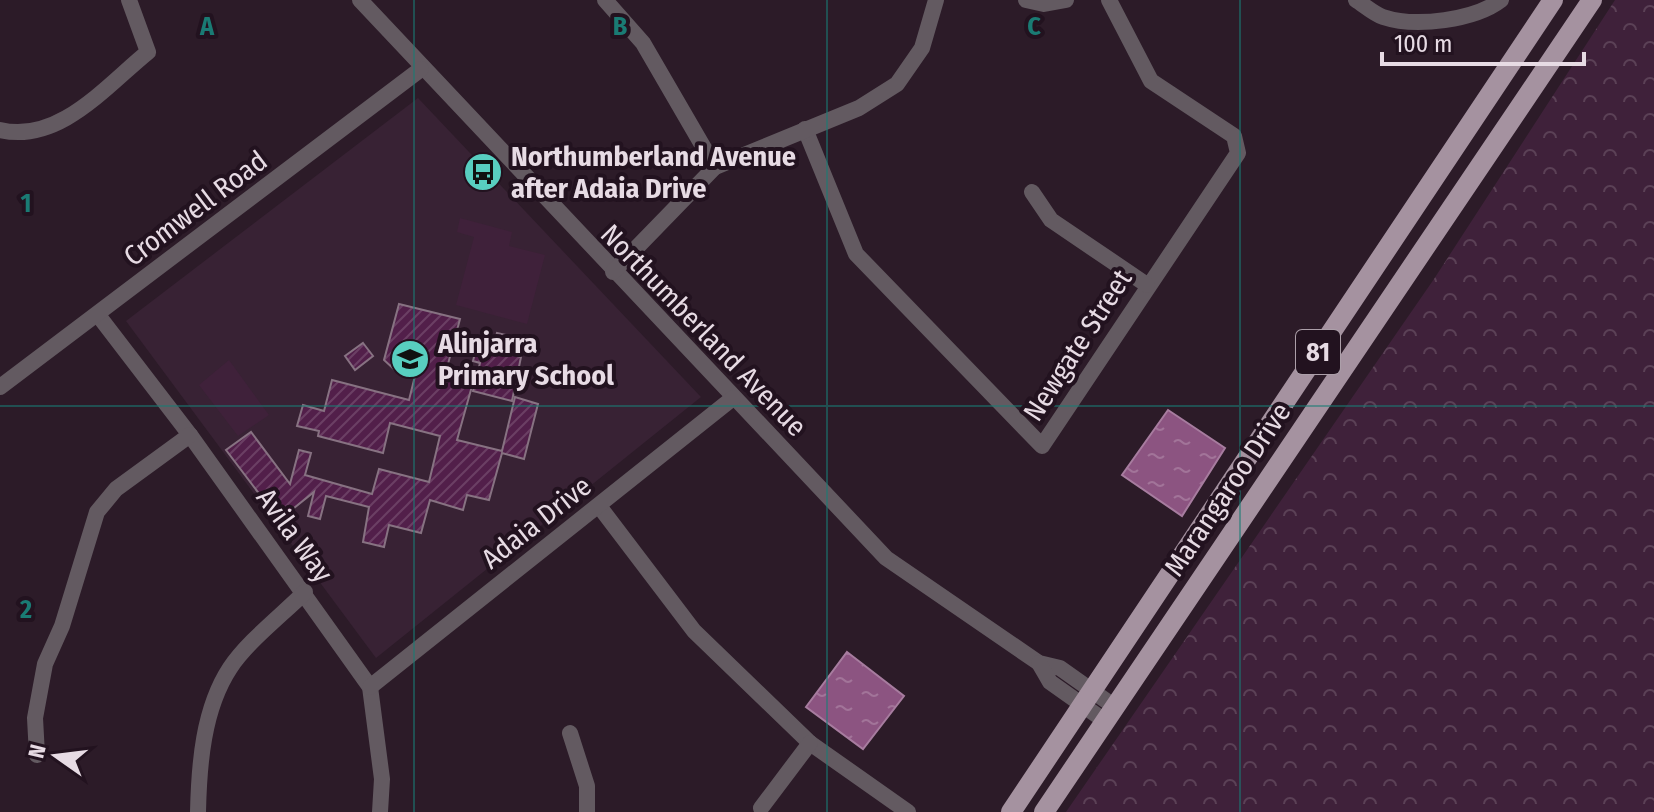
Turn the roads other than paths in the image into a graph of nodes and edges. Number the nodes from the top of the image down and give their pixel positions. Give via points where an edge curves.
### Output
1 (129, 0) edge
2 (360, 0) edge
3 (605, 0) edge
4 (936, 0) edge
5 (1026, 0) edge
6 (1066, 0) edge
7 (1109, 0) edge
8 (1356, 0) edge
9 (1501, 0) edge
10 (1553, 0) edge
11 (1584, 2) edge
12 (421, 69) junction
13 (1501, 78) junction
14 (805, 129) junction
15 (0, 130) edge
16 (715, 167) junction
17 (1032, 192) dead end
18 (613, 272) junction
19 (1147, 285) junction
20 (98, 315) junction
21 (0, 387) edge
22 (733, 398) junction
23 (190, 435) junction
24 (599, 506) junction
25 (305, 592) junction
26 (370, 687) junction
27 (1087, 697) junction
28 (1110, 714) junction
29 (570, 733) dead end
30 (810, 743) junction
31 (37, 755) dead end
32 (761, 808) dead end
33 (198, 812) edge
34 (380, 812) edge
35 (587, 812) edge
36 (908, 812) edge
37 (1011, 812) edge
38 (1044, 812) edge

1 - 15 street via 148,52 65,120 40,132
2 - 12 street, Northumberland Avenue
3 - 16 street via 643,43
4 - 14 street via 922,48 897,84 859,108
5 - 6 street
7 - 19 street, Newgate Street via 1151,81 1234,136 1238,153
8 - 9 street via 1383,17 1441,22 1490,9
10 - 13 main road, Marangaroo Drive / 81
11 - 13 main road
11 - 28 main road, Marangaroo Drive / 81
12 - 18 street, Northumberland Avenue
12 - 20 street, Cromwell Road
13 - 27 main road, Marangaroo Drive / 81
14 - 16 street
14 - 19 street, Newgate Street via 856,254 1042,446
16 - 18 street
17 - 19 street via 1051,220
18 - 22 street, Northumberland Avenue
20 - 21 street, Cromwell Road
20 - 23 street, Avila Way
22 - 24 street, Adaia Drive
22 - 27 street, Northumberland Avenue via 886,558 1039,663 1050,682
23 - 25 street, Avila Way
23 - 31 street via 116,489 97,512 45,664 35,718
24 - 26 street, Adaia Drive
24 - 30 street via 694,631
25 - 26 street, Avila Way
25 - 33 street via 231,667 211,712 199,770
26 - 34 street, Avila Way via 382,779
27 - 28 street, Northumberland Avenue
27 - 37 main road, Marangaroo Drive / 81
28 - 38 main road, Marangaroo Drive / 81
29 - 35 street via 587,786
30 - 32 street
30 - 36 street

